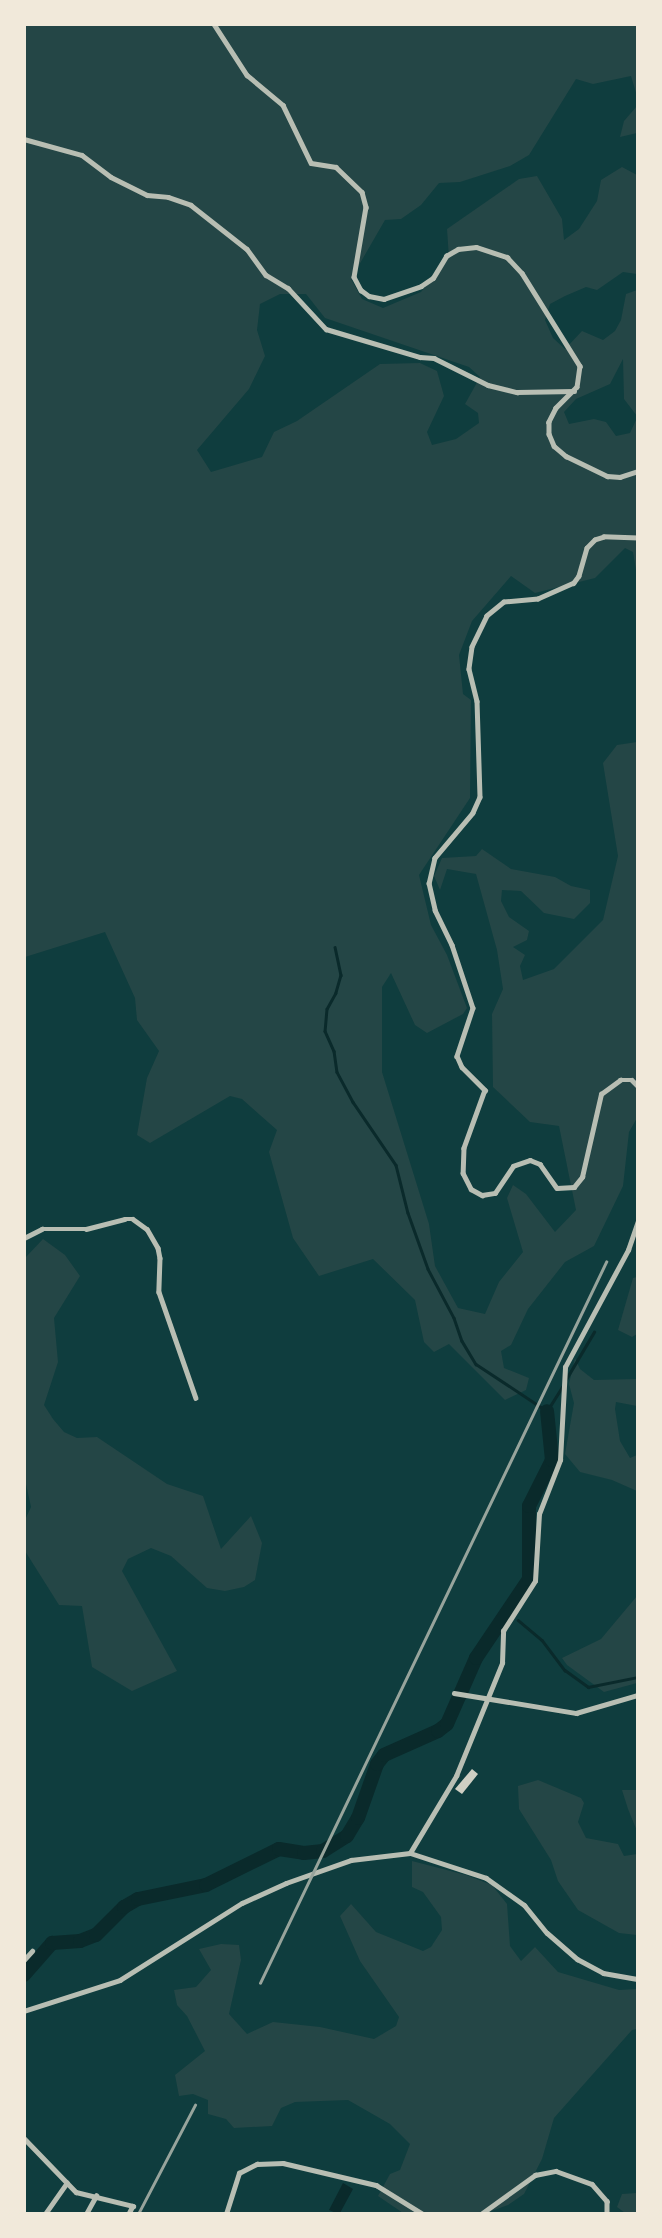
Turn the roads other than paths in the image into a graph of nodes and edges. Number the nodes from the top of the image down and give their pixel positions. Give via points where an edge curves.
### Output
1 (214, 24) edge
2 (24, 139) edge
3 (575, 391) junction
4 (638, 471) edge
5 (638, 538) edge
6 (638, 1086) edge
7 (638, 1221) edge
8 (24, 1238) edge
9 (196, 1398) dead end
10 (454, 1693) dead end
11 (638, 1695) edge
12 (486, 1699) junction
13 (410, 1853) junction
14 (32, 1951) dead end
15 (24, 1960) edge
16 (638, 1979) edge
17 (24, 2011) edge
18 (24, 2138) edge
19 (67, 2183) junction
20 (96, 2196) junction
21 (45, 2214) edge
22 (86, 2214) edge
23 (129, 2214) edge
24 (226, 2214) edge
25 (423, 2214) edge
26 (481, 2214) edge
27 (607, 2214) edge

1 - 3 street via 247,75 283,105 309,160 317,166 336,167 362,192 366,207 354,277 361,290 374,298 389,298 429,281 453,251 476,247 501,253 518,267 577,358 581,374
2 - 3 street via 82,155 111,177 147,195 191,205 247,249 266,275 288,288 326,329 434,358 488,385 517,392
3 - 4 street via 552,416 548,429 554,446 607,476
5 - 6 street via 595,540 587,548 574,583 538,599 500,603 487,616 472,647 469,669 477,701 480,797 473,813 435,858 429,883 473,1008 457,1056 485,1090 464,1148 463,1173 471,1189 482,1195 495,1193 513,1166 530,1160 542,1167 554,1186 574,1187 582,1177 601,1094 620,1080 632,1080
7 - 12 street via 628,1250 565,1367 560,1460 537,1522 537,1577 503,1631 502,1663
8 - 9 street via 42,1229 86,1229 125,1219 147,1229 158,1248 159,1292
10 - 12 street
11 - 12 street via 576,1713
12 - 13 street via 456,1776
13 - 16 street via 486,1878 524,1905 577,1959 603,1973
13 - 17 street via 351,1860 286,1883 242,1903 120,1980
14 - 15 street
18 - 19 street
19 - 20 street via 76,2192
19 - 21 street
20 - 22 street
20 - 23 street via 133,2206
24 - 25 street via 239,2173 257,2164 284,2163 376,2185
26 - 27 street via 535,2175 556,2171 592,2184 607,2201

